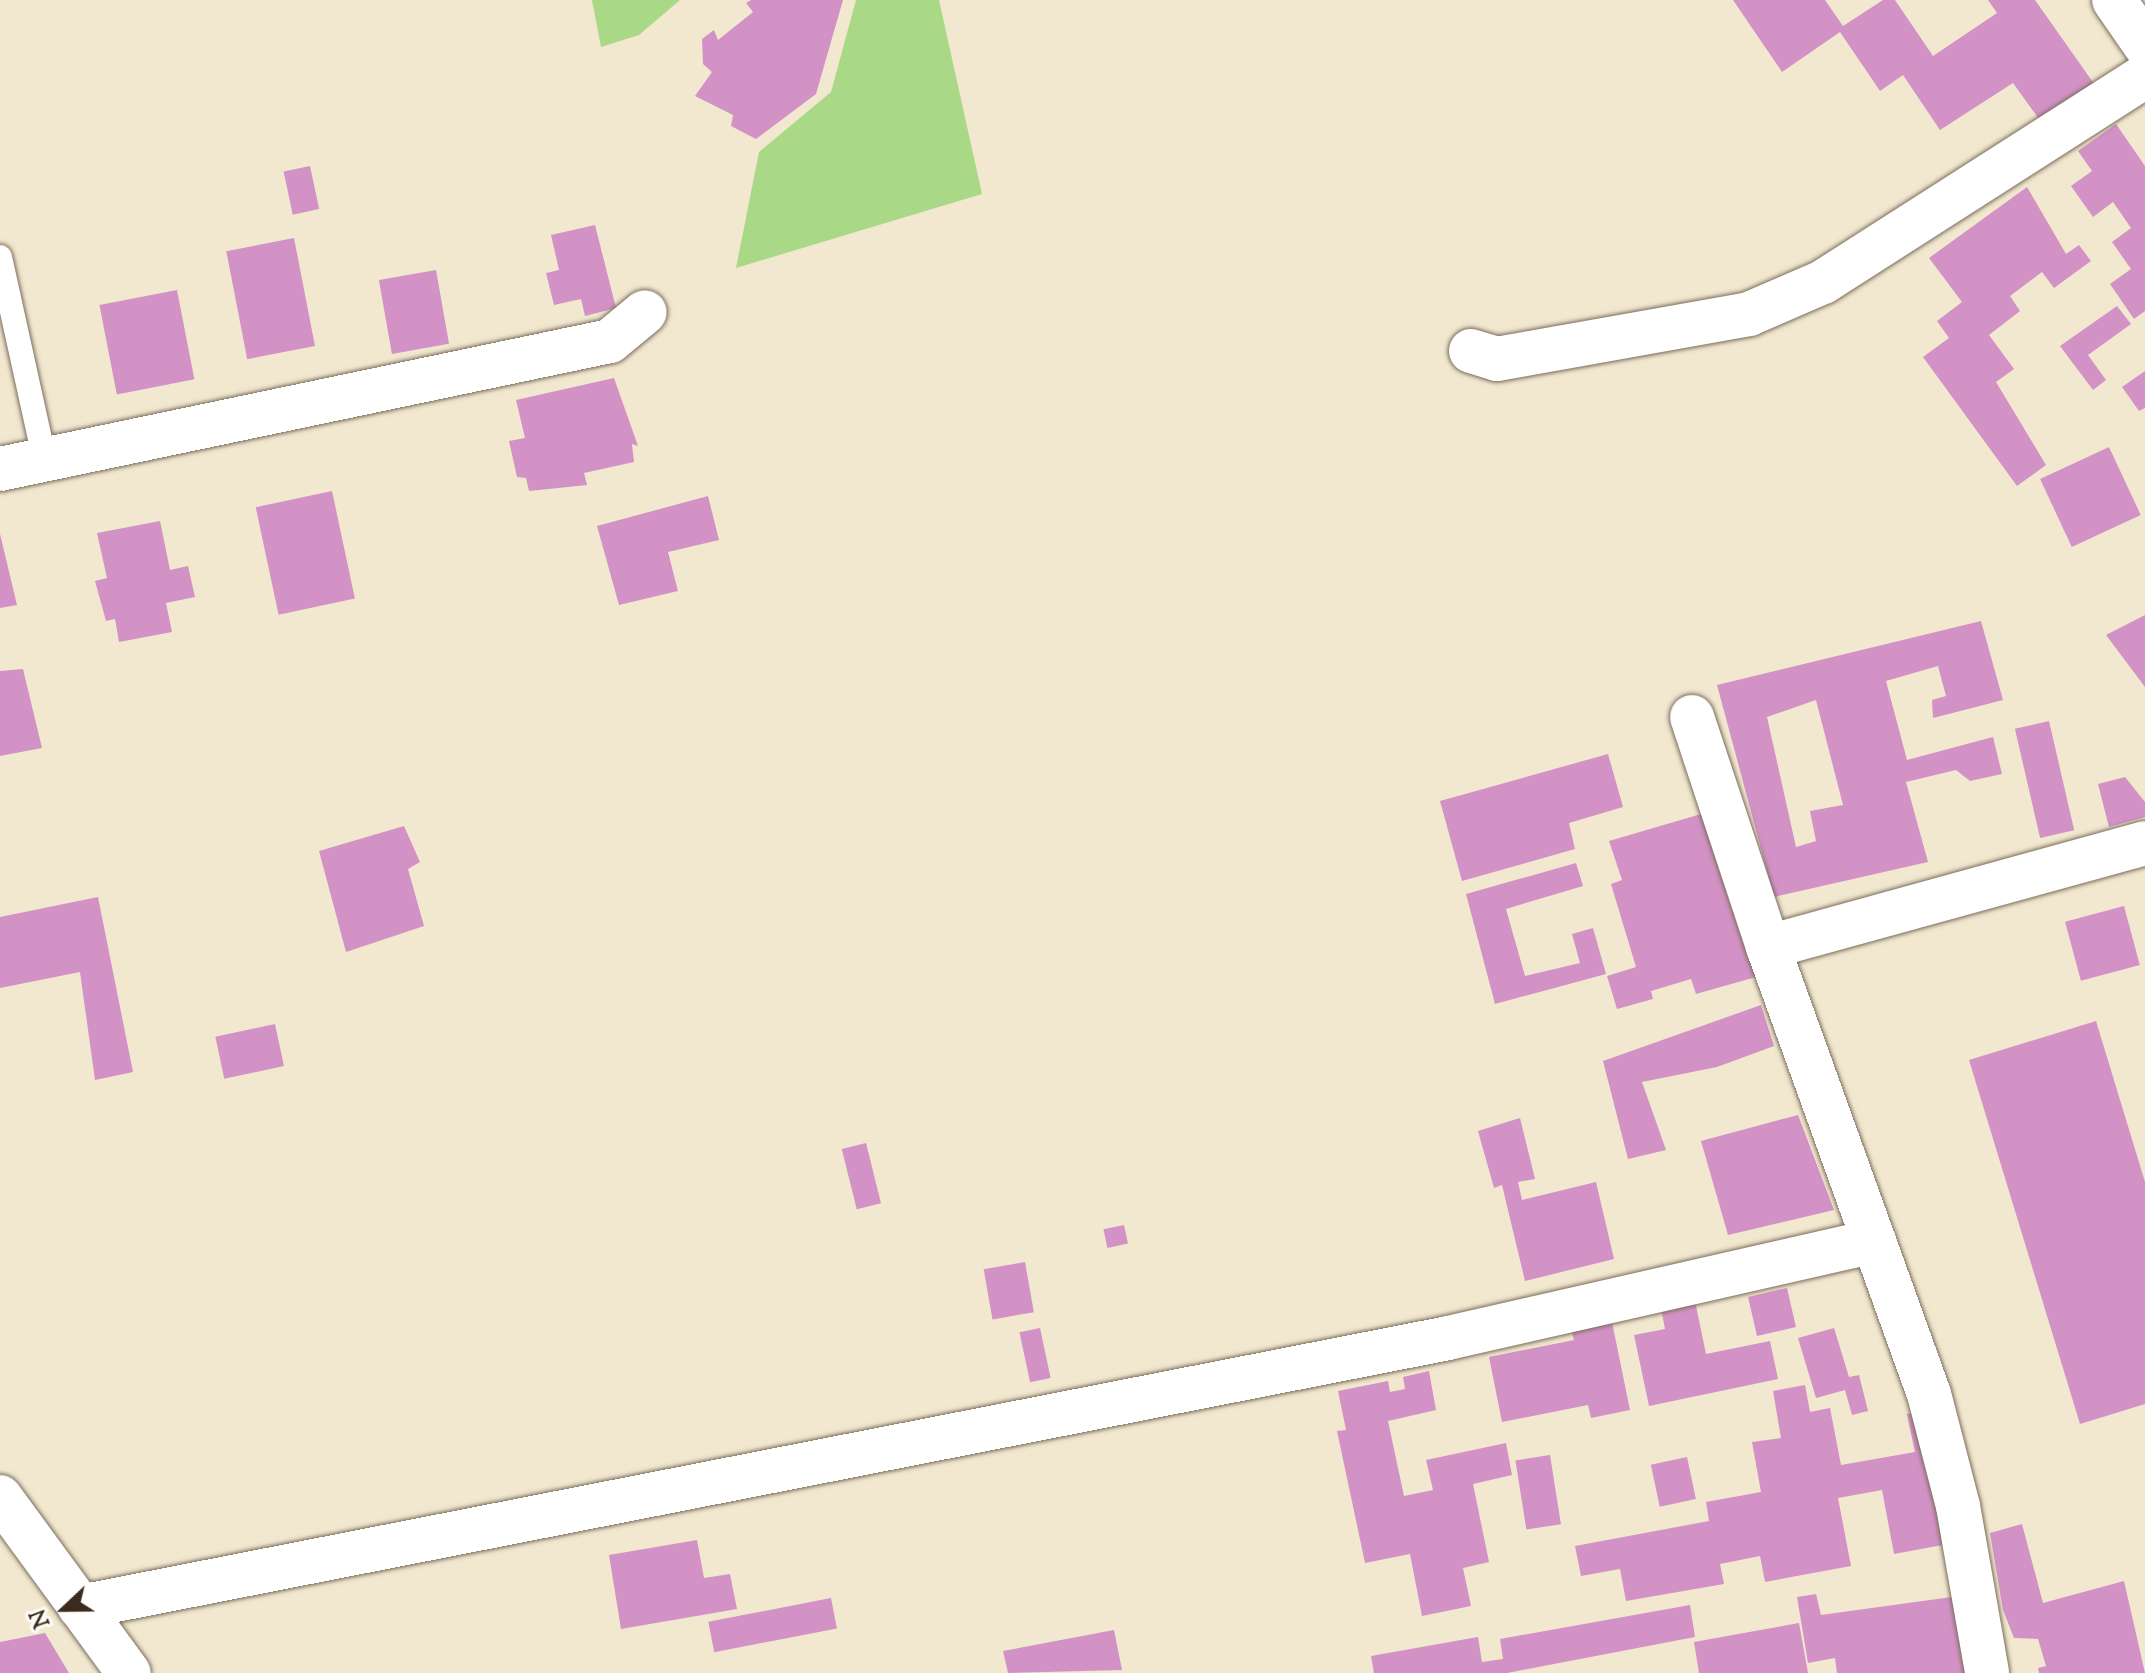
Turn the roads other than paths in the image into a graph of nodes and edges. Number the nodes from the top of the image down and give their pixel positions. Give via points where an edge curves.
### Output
1 (2114, 0) edge
2 (2145, 45) edge
3 (2145, 76) edge
4 (0, 257) edge
5 (645, 312) dead end
6 (1471, 351) dead end
7 (45, 461) junction
8 (0, 469) edge
9 (1692, 717) dead end
10 (2145, 843) edge
11 (1768, 947) junction
12 (1874, 1241) junction
13 (0, 1497) edge
14 (80, 1607) junction
15 (129, 1673) edge
16 (1987, 1673) edge

1 - 2 street
3 - 6 street via 1823,282 1749,314 1497,359
4 - 7 lane
5 - 7 street via 610,341
7 - 8 street
9 - 11 street
10 - 11 street
11 - 12 street
12 - 14 street via 1448,1338
12 - 16 street via 1929,1394 1958,1506
13 - 14 street
14 - 15 street

